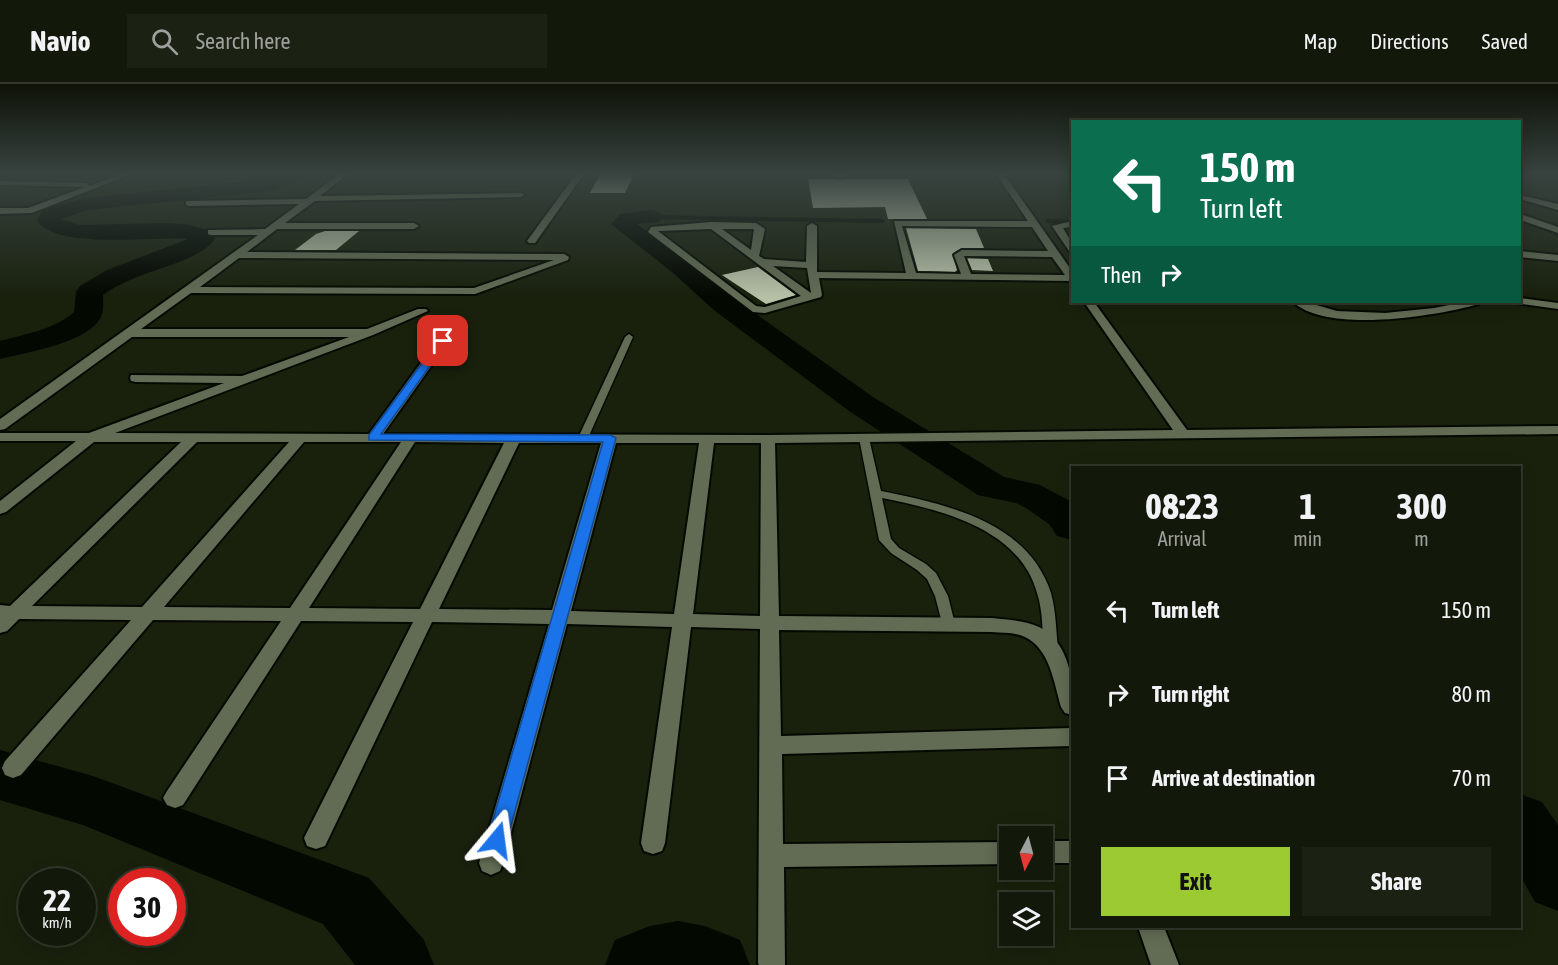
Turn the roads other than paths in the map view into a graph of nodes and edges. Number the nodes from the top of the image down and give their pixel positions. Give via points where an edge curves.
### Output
1 (291, 215) edge
2 (551, 215) edge
3 (1029, 215) edge
4 (1521, 216) edge
5 (1035, 224) junction
6 (1071, 224) edge
7 (711, 225) junction
8 (414, 226) dead end
9 (812, 226) dead end
10 (271, 229) junction
11 (1558, 229) edge
12 (211, 232) dead end
13 (986, 239) junction
14 (532, 241) dead end
15 (1071, 247) edge
16 (1071, 249) edge
17 (1054, 251) junction
18 (1524, 254) edge
19 (237, 255) junction
20 (755, 255) junction
21 (1558, 258) edge
22 (765, 262) junction
23 (811, 270) junction
24 (912, 276) junction
25 (1071, 276) edge
26 (967, 277) junction
27 (1071, 278) edge
28 (188, 290) junction
29 (811, 298) junction
30 (1521, 301) edge
31 (1090, 303) edge
32 (1300, 303) edge
33 (1471, 303) edge
34 (1558, 306) edge
35 (422, 312) dead end
36 (129, 333) junction
37 (369, 333) junction
38 (628, 337) dead end
39 (443, 341) dead end
40 (136, 378) dead end
41 (247, 379) junction
42 (0, 426) edge
43 (1558, 430) edge
44 (1184, 436) junction
45 (0, 437) edge
46 (91, 437) junction
47 (194, 438) junction
48 (300, 438) junction
49 (373, 438) junction
50 (411, 438) junction
51 (514, 438) junction
52 (584, 438) junction
53 (610, 438) junction
54 (864, 438) junction
55 (707, 439) junction
56 (768, 439) junction
57 (874, 493) junction
58 (0, 509) edge
59 (8, 612) edge
60 (146, 613) junction
61 (296, 614) junction
62 (426, 616) junction
63 (560, 617) junction
64 (683, 621) junction
65 (770, 623) junction
66 (948, 624) junction
67 (0, 626) edge
68 (1051, 648) junction
69 (1071, 704) edge
70 (1071, 737) edge
71 (771, 745) junction
72 (13, 768) dead end
73 (175, 798) dead end
74 (316, 837) dead end
75 (653, 843) dead end
76 (1053, 852) edge
77 (1071, 852) edge
78 (999, 853) edge
79 (772, 856) junction
80 (491, 863) dead end
81 (1151, 928) edge
82 (772, 963) dead end
83 (1165, 965) edge

1 - 10 street
2 - 14 street
3 - 5 street
4 - 11 street
5 - 13 street
5 - 17 street
6 - 15 street via 1057,226
7 - 20 street
7 - 20 street via 759,227
7 - 29 street via 666,226 653,232 753,309 765,310
8 - 10 street
9 - 23 street
10 - 12 street
10 - 19 street
13 - 17 street
13 - 24 street via 897,223
13 - 26 street via 959,255
16 - 17 street
17 - 25 street
18 - 21 street
19 - 28 street
19 - 28 street via 565,258 475,291
20 - 22 street
22 - 23 street
22 - 29 street
23 - 24 street
23 - 29 street via 817,295
24 - 26 street
26 - 27 street
28 - 36 street
30 - 34 street
31 - 44 street
32 - 33 street via 1322,312 1396,315 1442,311
35 - 37 street
36 - 37 street
36 - 42 street
37 - 41 street
38 - 52 lane
39 - 49 street
40 - 41 street
41 - 46 street
43 - 44 street
44 - 54 street
45 - 46 street
46 - 47 street
46 - 58 street
47 - 48 street
47 - 59 street
48 - 49 street
48 - 60 street
49 - 50 street
50 - 51 street
50 - 61 street
51 - 52 street
51 - 62 street
52 - 53 street
53 - 55 street
53 - 63 street
54 - 56 street
54 - 57 lane
55 - 56 street
55 - 64 street
56 - 65 street
57 - 66 lane via 885,540 893,552 927,571 938,586
57 - 68 lane via 948,512 1016,546 1033,568 1044,594
59 - 60 street
59 - 67 street
60 - 61 street
60 - 72 street
61 - 62 street
61 - 73 street
62 - 63 street
62 - 74 street
63 - 64 street
63 - 80 street
64 - 65 street
64 - 75 street
65 - 66 street
65 - 71 street
66 - 68 street via 1023,628 1041,636
68 - 69 street
70 - 71 street
71 - 79 street
76 - 77 street
78 - 79 street
79 - 82 street
81 - 83 street

